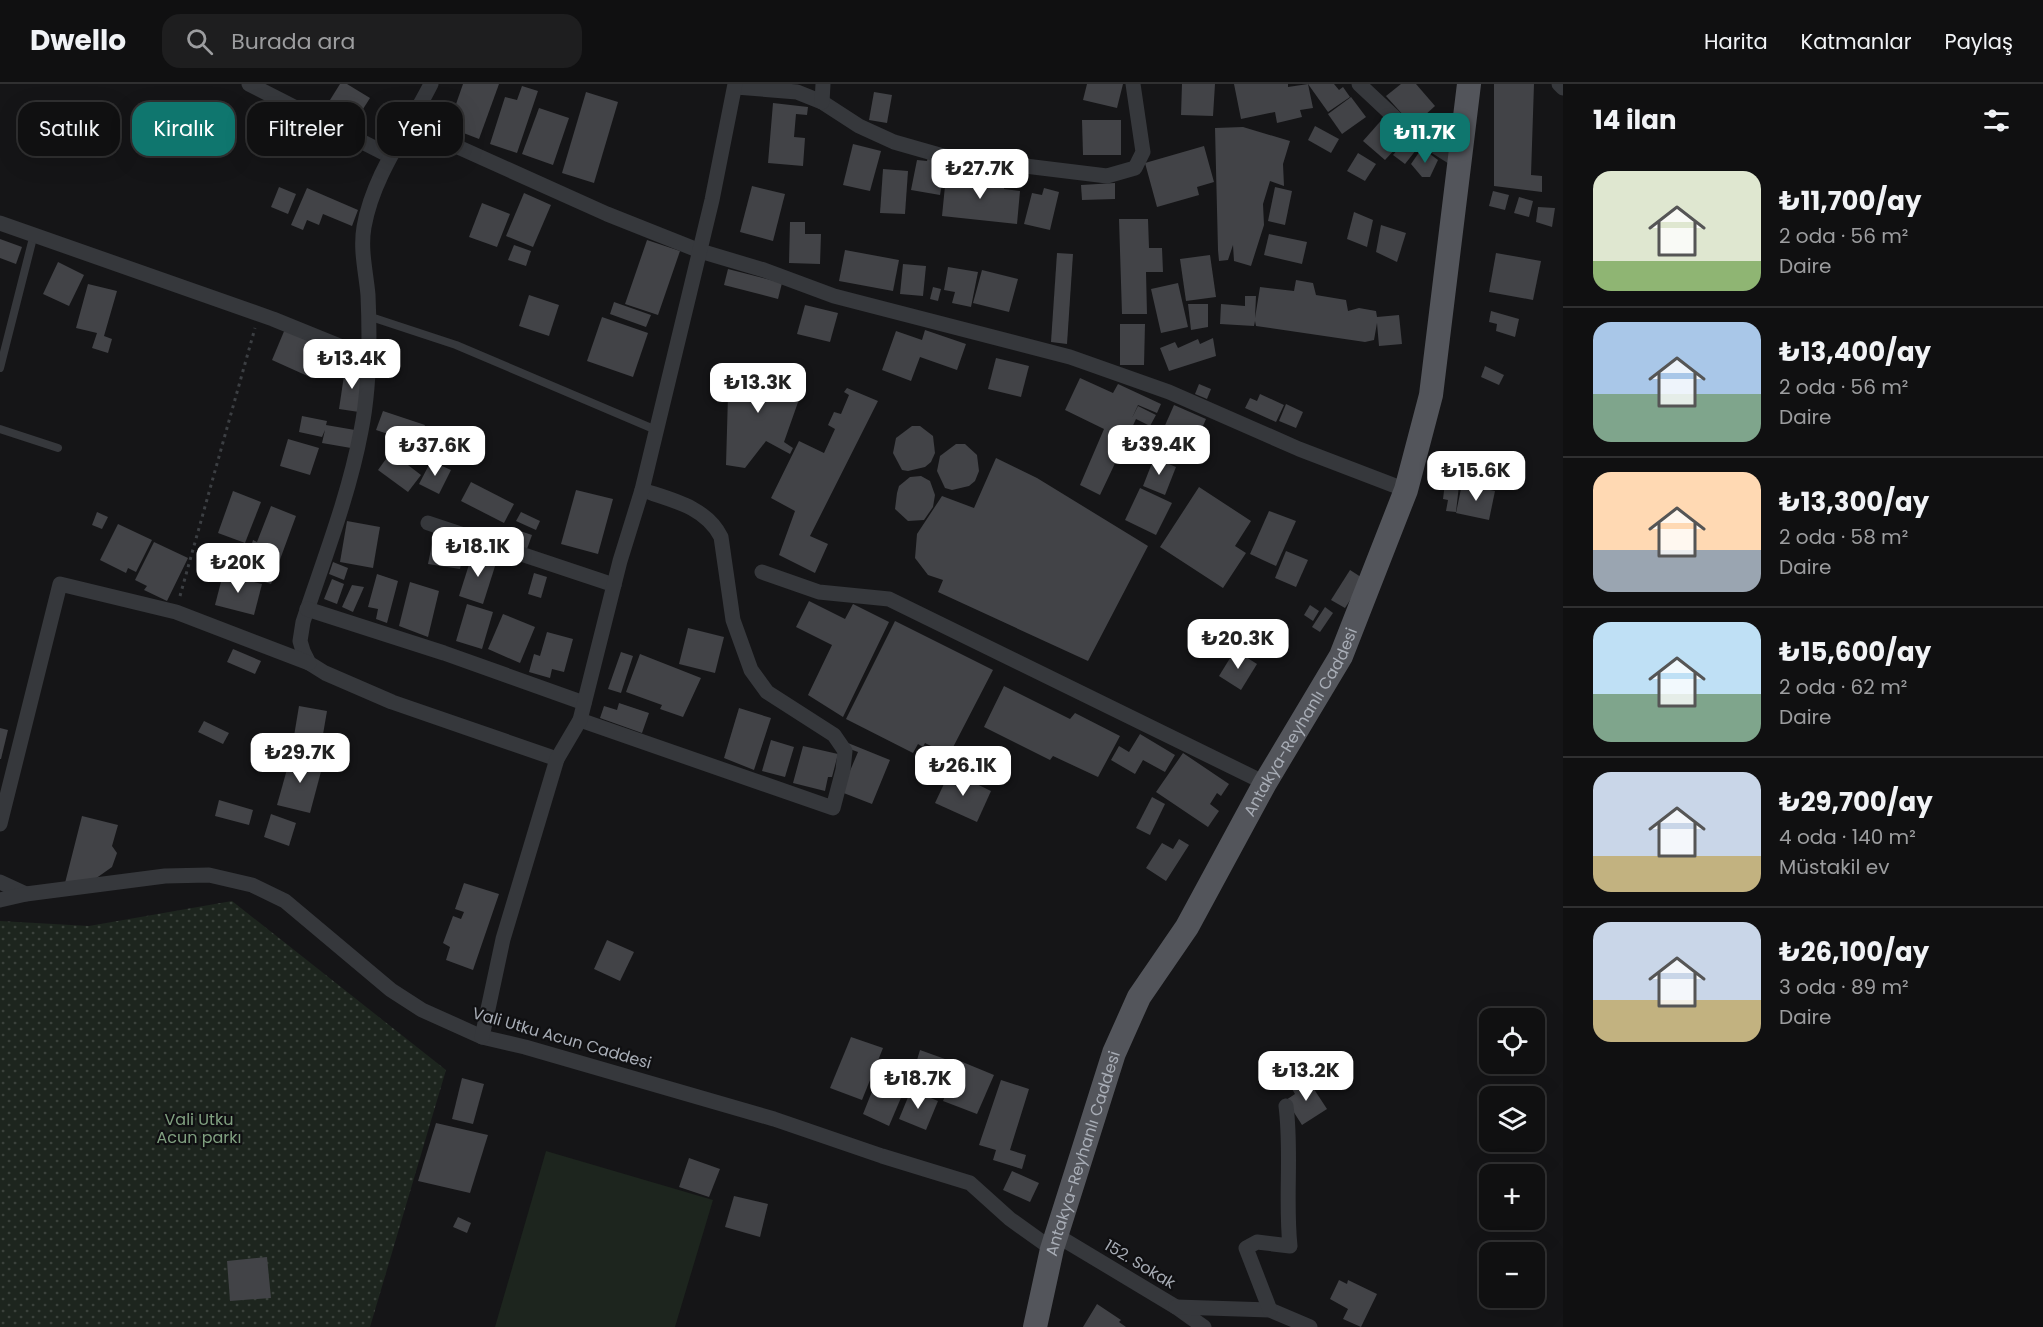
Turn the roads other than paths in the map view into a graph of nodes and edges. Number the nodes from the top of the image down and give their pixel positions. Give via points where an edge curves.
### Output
1 (249, 84) edge
2 (432, 84) edge
3 (823, 84) edge
4 (1133, 84) edge
5 (1359, 84) edge
6 (1468, 84) edge
7 (1559, 84) edge
8 (735, 86) edge
9 (1563, 88) edge
10 (422, 102) edge
11 (822, 102) junction
12 (377, 149) edge
13 (463, 149) edge
14 (390, 156) edge
15 (1460, 162) junction
16 (0, 223) edge
17 (34, 234) junction
18 (700, 251) junction
19 (368, 316) junction
20 (369, 358) junction
21 (0, 368) edge
22 (0, 429) edge
23 (656, 430) junction
24 (58, 448) dead end
25 (642, 490) junction
26 (1406, 490) junction
27 (428, 523) dead end
28 (762, 572) dead end
29 (614, 585) junction
30 (307, 609) junction
31 (309, 663) junction
32 (584, 703) junction
33 (580, 720) junction
34 (557, 759) junction
35 (1265, 783) junction
36 (0, 824) edge
37 (0, 882) edge
38 (26, 894) junction
39 (0, 900) edge
40 (482, 1037) junction
41 (1286, 1107) dead end
42 (1054, 1242) junction
43 (1176, 1307) junction
44 (1270, 1310) junction
45 (1035, 1327) edge
46 (1204, 1327) edge
47 (1310, 1327) edge

1 - 12 street
2 - 10 street
3 - 11 street
4 - 11 street via 1143,152 1135,168 1107,176 943,156 894,142 859,126
5 - 15 street via 1406,128
6 - 15 main road, Antakya-Reyhanlı Caddesi
7 - 9 street
8 - 11 street via 797,92
8 - 18 street
13 - 18 street
14 - 19 street via 364,228
15 - 26 main road, Antakya-Reyhanlı Caddesi via 1431,395
16 - 17 street
17 - 20 street via 259,314
17 - 21 lane
18 - 23 street
18 - 26 street via 834,296 1070,357
19 - 20 street
19 - 23 lane via 456,345
20 - 30 street via 361,431
22 - 24 lane
23 - 25 street
25 - 29 street
25 - 33 street via 691,506 716,526 733,620 751,670 766,692 834,735 845,751 843,770 832,808
26 - 35 main road, Antakya-Reyhanlı Caddesi via 1341,656
27 - 29 street
28 - 35 street via 819,592 889,599
29 - 32 street
30 - 31 street via 300,641
30 - 32 street
31 - 34 street via 392,702
31 - 36 street via 176,612 60,584
32 - 33 street
33 - 34 street
34 - 40 street via 503,939
35 - 42 main road, Antakya-Reyhanlı Caddesi via 1187,927 1139,997 1114,1053
37 - 38 street
38 - 39 street, Vali Utku Acun Caddesi
38 - 40 street, Vali Utku Acun Caddesi via 165,876 209,875 252,885 285,901 406,1000
40 - 42 street, Vali Utku Acun Caddesi via 774,1119 970,1183 1010,1219
41 - 44 street via 1290,1132 1290,1246 1257,1242 1246,1248
42 - 43 street, 152. Sokak
42 - 45 main road, Antakya-Reyhanlı Caddesi
43 - 44 street
43 - 46 street, 152. Sokak
44 - 47 street

